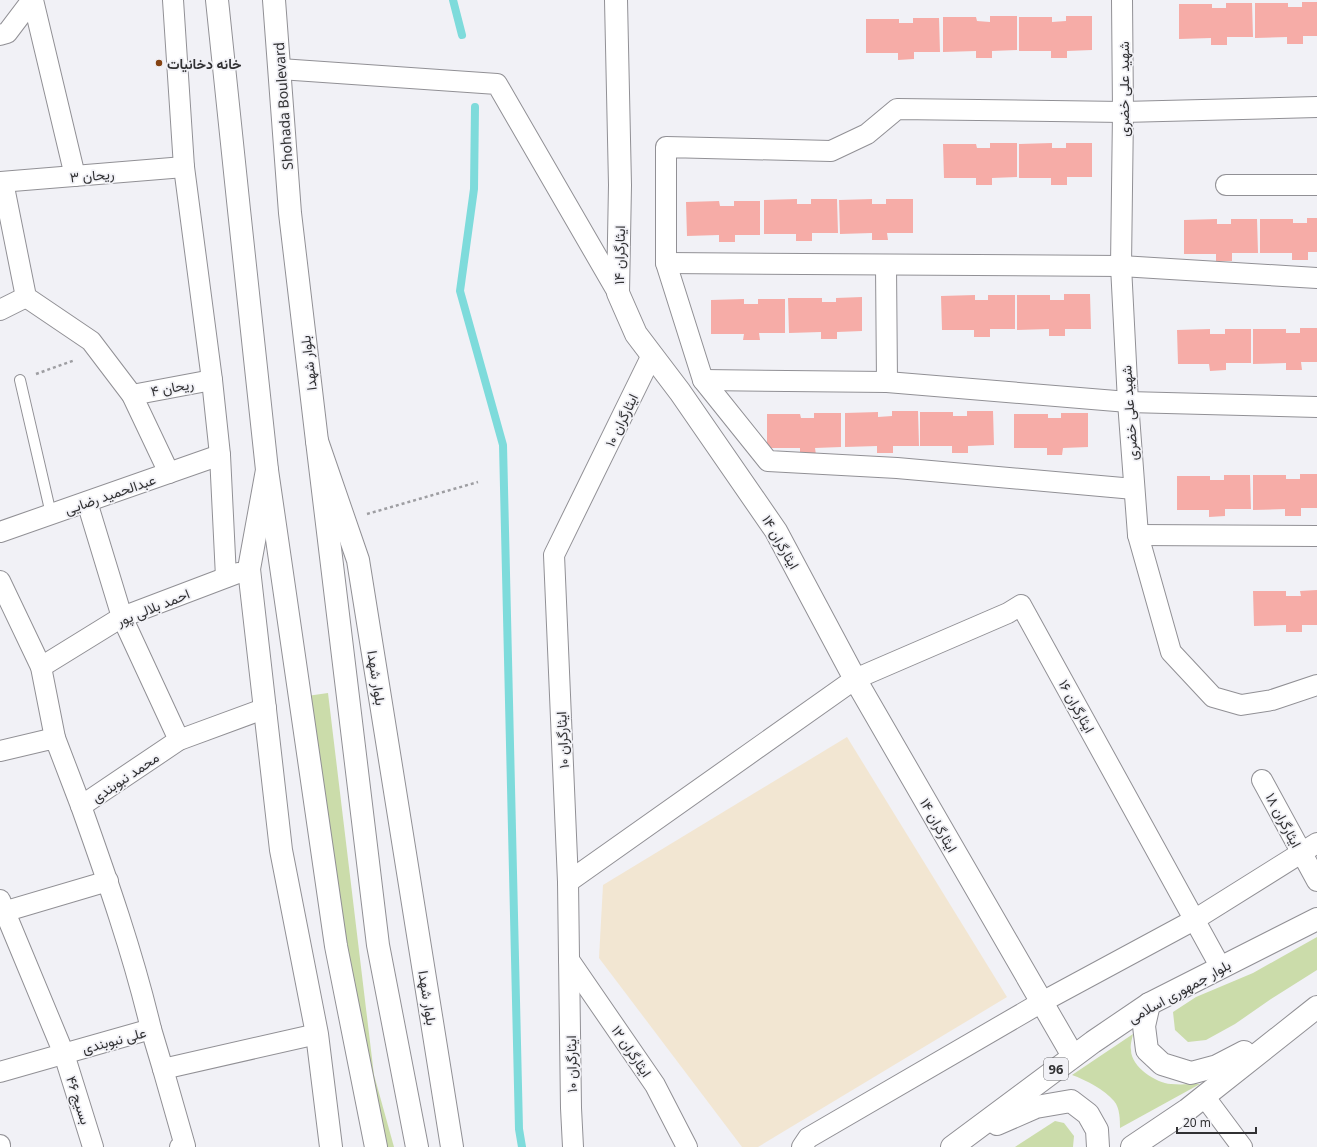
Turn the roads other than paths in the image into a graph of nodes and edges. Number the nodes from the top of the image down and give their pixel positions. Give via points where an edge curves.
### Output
1 (33, 0) edge
2 (173, 0) edge
3 (218, 0) edge
4 (274, 0) edge
5 (616, 0) edge
6 (1122, 0) edge
7 (0, 35) edge
8 (280, 69) junction
9 (1317, 106) edge
10 (1123, 112) junction
11 (184, 167) junction
12 (75, 176) junction
13 (2, 182) edge
14 (1226, 185) dead end
15 (1317, 185) edge
16 (666, 263) junction
17 (886, 266) junction
18 (1121, 266) junction
19 (1317, 278) edge
20 (618, 293) junction
21 (26, 297) junction
22 (0, 310) edge
23 (652, 356) junction
24 (20, 380) road end
25 (212, 380) junction
26 (703, 380) junction
27 (887, 382) junction
28 (132, 395) junction
29 (1128, 402) junction
30 (1317, 407) edge
31 (317, 441) junction
32 (220, 455) junction
33 (267, 470) junction
34 (169, 473) junction
35 (1134, 489) junction
36 (87, 502) junction
37 (51, 514) junction
38 (0, 532) edge
39 (1138, 536) junction
40 (1317, 536) edge
41 (249, 569) junction
42 (226, 577) junction
43 (0, 581) edge
44 (122, 617) junction
45 (41, 667) junction
46 (854, 679) junction
47 (1317, 685) edge
48 (266, 708) junction
49 (55, 738) junction
50 (179, 740) junction
51 (0, 751) edge
52 (1262, 780) dead end
53 (81, 806) junction
54 (1309, 848) edge
55 (1317, 881) edge
56 (108, 882) junction
57 (568, 882) junction
58 (1, 908) edge
59 (1317, 919) edge
60 (1194, 920) junction
61 (569, 960) junction
62 (1221, 968) junction
63 (1042, 1002) junction
64 (1150, 1004) junction
65 (1317, 1007) edge
66 (1296, 1023) junction
67 (151, 1028) junction
68 (317, 1034) junction
69 (64, 1054) junction
70 (1073, 1056) junction
71 (163, 1069) junction
72 (0, 1072) edge
73 (1204, 1096) junction
74 (959, 1142) edge
75 (93, 1147) edge
76 (180, 1147) edge
77 (331, 1147) edge
78 (376, 1147) edge
79 (417, 1147) edge
80 (452, 1147) edge
81 (573, 1147) edge
82 (688, 1147) edge
83 (802, 1147) edge
84 (1098, 1147) edge
85 (1132, 1147) edge
86 (1242, 1147) edge

1 - 7 street via 7,33
1 - 12 street
2 - 11 street
3 - 33 main road
4 - 8 main road, Shohada Boulevard
5 - 20 main road, ایثارگران ۱۴ via 620,185
6 - 10 street, شهید علی خضری
8 - 20 street via 497,84
8 - 31 main road, بلوار شهدا via 290,213
9 - 10 street
10 - 16 street via 897,108 867,134 831,151 666,147
10 - 18 street, شهید علی خضری
11 - 12 street, ریحان ۳
11 - 25 street
12 - 13 street, ریحان ۳
13 - 21 street
14 - 15 street
16 - 17 street
16 - 26 street
17 - 18 street
17 - 27 street
18 - 19 street
18 - 29 street, شهید علی خضری
20 - 23 main road, ایثارگران ۱۴ via 636,334
21 - 22 street
21 - 28 street via 91,341
23 - 46 main road, ایثارگران ۱۴ via 680,392 776,531
23 - 57 street, ایثارگران ۱۰ via 554,555
24 - 37 lane
25 - 28 street, ریحان ۴
25 - 32 street
26 - 27 street
26 - 35 street via 768,461 897,468
27 - 29 street
28 - 34 street
29 - 30 street
29 - 35 street, شهید علی خضری
31 - 79 main road via 378,945
31 - 80 main road, بلوار شهدا via 358,560
32 - 34 street, عبدالحمید رضایی
32 - 42 street
33 - 41 main road
33 - 78 main road via 336,946
34 - 36 street, عبدالحمید رضایی
35 - 39 street, شهید علی خضری
36 - 37 street, عبدالحمید رضایی
36 - 44 street
37 - 38 street, عبدالحمید رضایی
39 - 40 street
39 - 47 street, شهید علی خضری via 1171,652 1213,697 1241,705 1272,700
41 - 42 street, احمد بلالی پور
41 - 48 main road
42 - 44 street, احمد بلالی پور
43 - 45 street, محمد نبوبندی
44 - 45 street, احمد بلالی پور
44 - 50 street
45 - 49 street, محمد نبوبندی
46 - 57 street
46 - 60 street, ایثارگران ۱۶ via 1008,613 1021,605
46 - 63 main road, ایثارگران ۱۴
48 - 50 street, محمد نبوبندی
48 - 68 main road via 281,850
49 - 51 street
49 - 53 street, محمد نبوبندی
50 - 53 street, محمد نبوبندی
52 - 54 street, ایثارگران ۱۸
53 - 56 street
54 - 55 street, ایثارگران ۱۸
54 - 60 street
56 - 58 street
56 - 67 street
57 - 61 street, ایثارگران ۱۰
58 - 69 street, بسیج ۴۶
59 - 62 main road, بلوار جمهوری اسلامی / 96
60 - 62 street, ایثارگران ۱۶
60 - 63 street
61 - 81 street, ایثارگران ۱۰
61 - 82 street, ایثارگران ۱۲ via 655,1085
62 - 64 main road, بلوار جمهوری اسلامی / 96
63 - 70 main road, ایثارگران ۱۴
63 - 83 street via 808,1138
64 - 66 main road via 1144,1026 1147,1050 1162,1064 1191,1072 1217,1066
64 - 70 main road, بلوار جمهوری اسلامی / 96
65 - 66 main road
66 - 73 main road
67 - 69 street, علی نبوبندی
67 - 71 street, علی نبوبندی
68 - 71 street
68 - 77 main road
69 - 72 street, علی نبوبندی
69 - 75 street, بسیج ۴۶
70 - 74 main road, بلوار جمهوری اسلامی / 96
71 - 76 street, علی نبوبندی via 185,1146
73 - 85 main road
73 - 86 street
74 - 84 main road via 1036,1107 1072,1101 1088,1114 1097,1130

